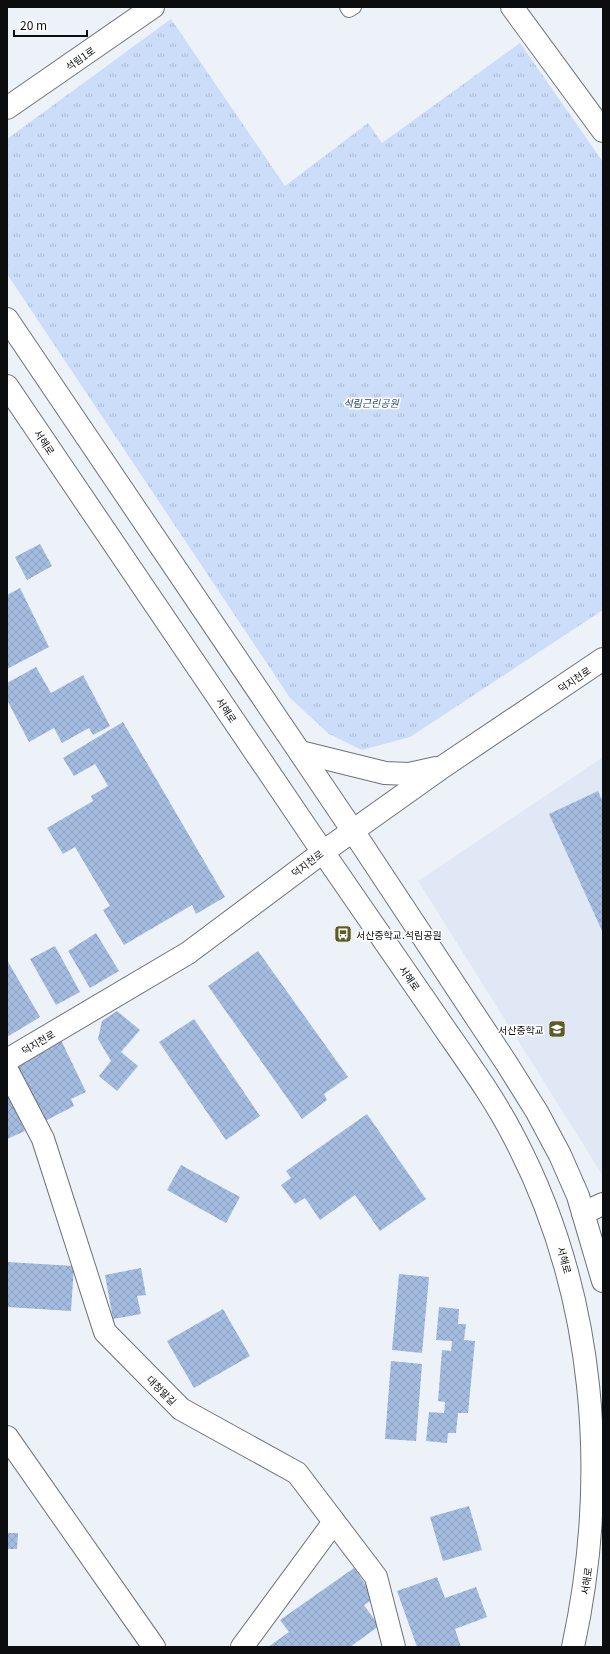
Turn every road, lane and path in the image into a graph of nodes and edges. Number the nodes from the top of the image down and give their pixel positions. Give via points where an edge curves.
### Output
1 (153, 7) edge
2 (347, 7) edge
3 (354, 7) edge
4 (512, 7) edge
5 (7, 108) edge
6 (603, 131) edge
7 (7, 319) edge
8 (7, 386) edge
9 (603, 659) edge
10 (300, 752) junction
11 (444, 766) junction
12 (353, 831) junction
13 (323, 852) junction
14 (7, 1060) edge
15 (7, 1070) edge
16 (603, 1204) edge
17 (583, 1213) junction
18 (603, 1280) edge
19 (7, 1437) edge
20 (334, 1522) junction
21 (154, 1647) edge
22 (242, 1647) edge
23 (394, 1647) edge
24 (573, 1647) edge

1 - 5 main road, 석림1로
2 - 3 lane via 349,10
4 - 6 main road
7 - 10 main road
8 - 13 main road, 서해로
9 - 11 main road, 덕지천로
10 - 11 main road via 385,773 409,774
10 - 12 main road
11 - 12 main road, 덕지천로
12 - 13 main road, 덕지천로
12 - 17 main road via 537,1112 560,1155
13 - 14 main road, 덕지천로 via 188,953
13 - 24 main road, 서해로 via 487,1089 538,1186 559,1238 584,1339 594,1438 590,1556
15 - 20 main road, 대청말길 via 43,1139 105,1332 181,1409 297,1473
16 - 17 main road
17 - 18 main road
19 - 21 main road
20 - 22 main road
20 - 23 main road, 대청말길 via 376,1577

